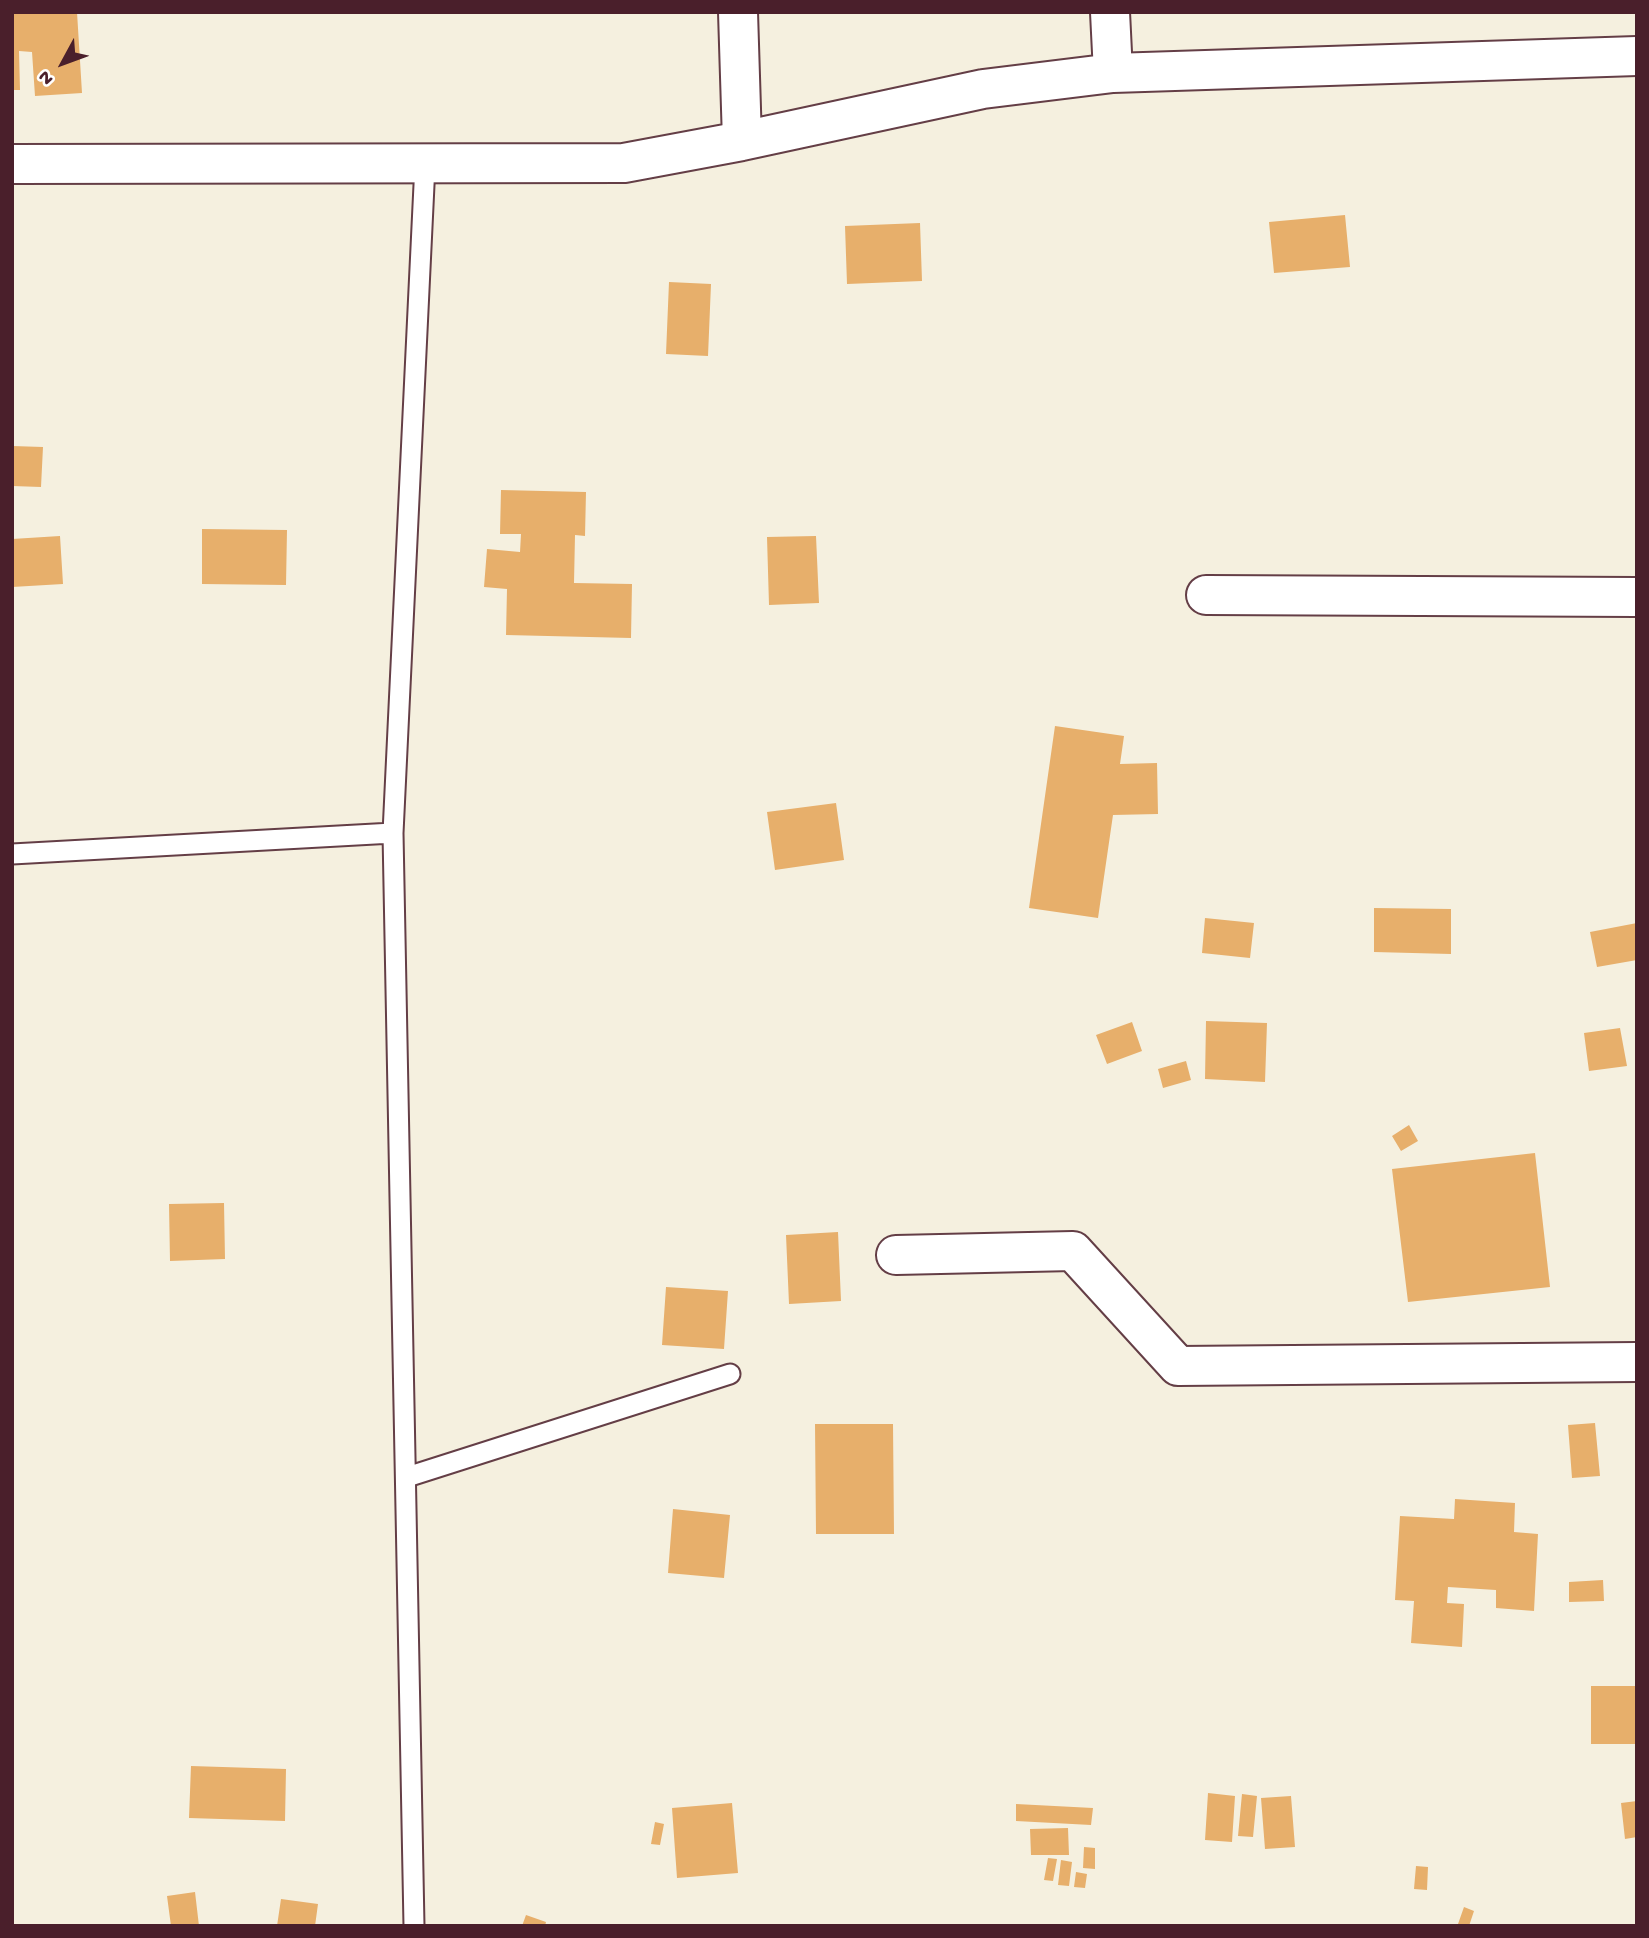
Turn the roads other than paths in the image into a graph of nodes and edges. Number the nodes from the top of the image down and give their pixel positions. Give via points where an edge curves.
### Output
1 (738, 12) edge
2 (1110, 12) edge
3 (1637, 55) edge
4 (1113, 73) junction
5 (742, 141) junction
6 (12, 163) edge
7 (425, 164) junction
8 (1206, 595) dead end
9 (1637, 597) edge
10 (393, 832) junction
11 (12, 854) edge
12 (896, 1255) dead end
13 (1637, 1362) edge
14 (730, 1374) dead end
15 (407, 1477) junction
16 (414, 1926) edge

1 - 5 street
2 - 4 street
3 - 4 street
4 - 5 street via 983,89
5 - 7 street via 624,163
6 - 7 street
7 - 10 lane
8 - 9 street
10 - 11 lane
10 - 15 lane
12 - 13 street via 1073,1251 1178,1367
14 - 15 lane
15 - 16 lane

